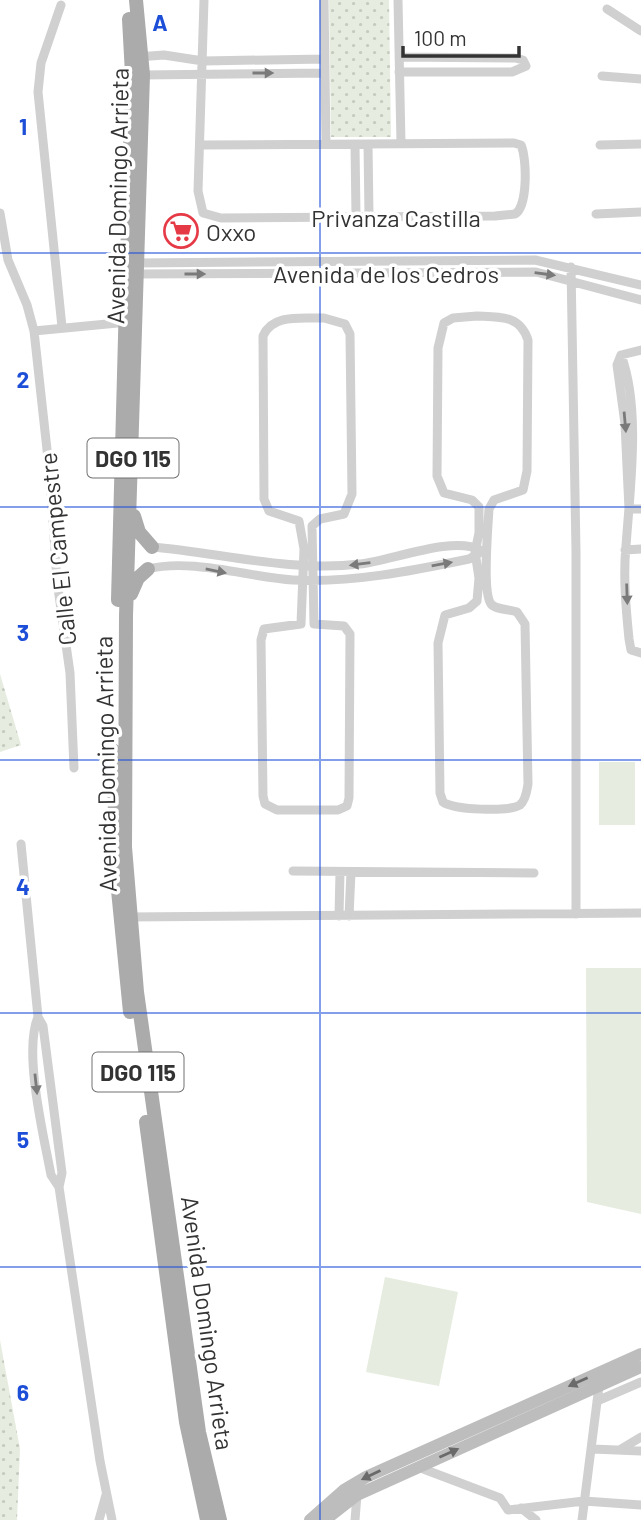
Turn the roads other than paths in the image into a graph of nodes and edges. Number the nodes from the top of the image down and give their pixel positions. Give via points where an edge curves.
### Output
1 (126, 0) edge
2 (136, 0) edge
3 (204, 0) edge
4 (324, 0) edge
5 (398, 0) edge
6 (61, 5) dead end
7 (607, 9) dead end
8 (641, 31) edge
9 (137, 57) junction
10 (399, 57) junction
11 (177, 58) junction
12 (324, 59) junction
13 (203, 61) junction
14 (202, 72) junction
15 (399, 72) junction
16 (324, 73) junction
17 (137, 74) junction
18 (177, 74) junction
19 (602, 76) dead end
20 (641, 79) edge
21 (401, 143) junction
22 (326, 144) junction
23 (368, 144) junction
24 (641, 144) edge
25 (200, 145) junction
26 (355, 145) junction
27 (600, 145) dead end
28 (641, 212) edge
29 (0, 213) edge
30 (596, 214) dead end
31 (356, 216) junction
32 (369, 216) junction
33 (571, 267) junction
34 (132, 268) junction
35 (571, 279) junction
36 (641, 285) edge
37 (641, 300) edge
38 (131, 322) junction
39 (62, 327) junction
40 (34, 331) junction
41 (641, 350) edge
42 (621, 355) junction
43 (132, 505) junction
44 (629, 509) junction
45 (641, 509) edge
46 (488, 530) junction
47 (153, 547) junction
48 (641, 548) edge
49 (625, 550) junction
50 (477, 552) junction
51 (124, 560) junction
52 (308, 566) junction
53 (151, 568) junction
54 (488, 568) junction
55 (308, 581) junction
56 (126, 616) junction
57 (636, 652) edge
58 (620, 657) dead end
59 (118, 749) junction
60 (74, 768) dead end
61 (21, 844) dead end
62 (293, 871) dead end
63 (340, 872) junction
64 (351, 872) junction
65 (534, 873) dead end
66 (641, 913) edge
67 (576, 914) junction
68 (339, 916) junction
69 (349, 916) junction
70 (125, 917) junction
71 (38, 1017) junction
72 (59, 1187) junction
73 (170, 1259) junction
74 (641, 1354) edge
75 (641, 1367) edge
76 (641, 1382) edge
77 (599, 1386) junction
78 (597, 1401) junction
79 (641, 1437) edge
80 (592, 1449) junction
81 (621, 1449) junction
82 (641, 1451) edge
83 (415, 1461) junction
84 (106, 1493) junction
85 (357, 1495) junction
86 (584, 1501) junction
87 (641, 1506) edge
88 (521, 1508) junction
89 (509, 1515) edge
90 (99, 1520) edge
91 (112, 1520) edge
92 (207, 1520) edge
93 (220, 1520) edge
94 (310, 1520) edge
95 (325, 1520) edge
96 (355, 1520) edge
97 (536, 1520) edge
98 (582, 1520) edge

1 - 9 main road, Avenida Domingo Arrieta / DGO 115
2 - 9 main road, Avenida Domingo Arrieta / DGO 115
3 - 13 street, Privanza Castilla
4 - 12 street
5 - 10 street
6 - 39 street via 41,63 38,92
7 - 8 street
9 - 11 street
9 - 17 main road, Avenida Domingo Arrieta / DGO 115
10 - 15 street
10 - 15 street via 515,58 526,66 512,72
11 - 13 street
11 - 18 street
12 - 13 street
12 - 16 street
13 - 14 street, Privanza Castilla
14 -> 16 street
14 - 18 street
14 - 25 street, Privanza Castilla
15 - 21 street
16 - 22 street
17 - 18 street
17 - 34 main road, Avenida Domingo Arrieta / DGO 115
19 - 20 street
21 - 23 street, Privanza Castilla
21 - 32 street, Privanza Castilla via 521,145 525,160 521,211 495,216
22 - 25 street, Privanza Castilla
22 - 26 street, Privanza Castilla
23 - 26 street, Privanza Castilla
23 - 32 street
24 - 27 street
25 - 31 street, Privanza Castilla via 199,204 203,213
26 - 31 street
28 - 30 street
29 - 40 street, Calle El Campestre via 8,260
31 - 32 street, Privanza Castilla
33 - 34 street, Avenida de los Cedros via 535,260
33 - 35 street
33 - 36 street, Avenida de los Cedros
34 -> 35 street, Avenida de los Cedros via 536,272
34 - 38 main road, Avenida Domingo Arrieta / DGO 115
35 - 37 street, Avenida de los Cedros
35 - 67 street
38 - 39 street
38 - 43 main road, Avenida Domingo Arrieta / DGO 115
38 - 51 main road, Avenida Domingo Arrieta / DGO 115
39 - 40 street
40 - 60 street, Calle El Campestre via 69,663
41 - 42 street
42 -> 44 street via 617,365
42 - 44 street via 634,381 640,423 640,451
43 - 47 main road via 139,532
43 - 51 main road, Avenida Domingo Arrieta / DGO 115
44 - 45 street
44 - 49 street
46 - 50 street
46 - 50 street via 491,503 518,494 525,484 528,340 520,323 511,318 463,317 444,323 439,333 437,476 444,493 472,500 480,507
46 - 54 street
47 - 51 main road
47 - 52 street
47 - 53 street
48 - 49 street
49 -> 57 street
50 -> 52 street via 443,547 371,563
50 - 54 street
50 - 54 street via 477,601 446,615 438,643 440,793 443,802 459,809 515,806 524,799 528,784 527,633 517,612 494,607 489,601
55 -> 50 street via 394,574
51 - 53 main road
51 - 56 main road, Avenida Domingo Arrieta / DGO 115
51 - 59 main road, Avenida Domingo Arrieta / DGO 115
52 - 52 street via 312,526 320,519 344,514 352,494 350,334 345,324 324,318 278,321 263,336 264,499 269,511 299,521
52 - 55 street
53 -> 55 street via 186,566
53 - 56 main road via 133,584
55 - 55 street via 301,624 268,627 262,633 263,796 270,808 338,810 347,806 349,798 350,634 344,626 314,624
56 - 59 main road, Avenida Domingo Arrieta / DGO 115
57 - 58 street
59 - 70 main road, Avenida Domingo Arrieta / DGO 115
61 - 71 street
62 - 63 street
63 - 64 street
63 - 68 street
64 - 65 street
64 - 69 street
66 - 67 street
67 - 69 street
68 - 69 street
68 - 70 street
70 - 73 main road, Avenida Domingo Arrieta / DGO 115
71 - 72 street via 43,1026 62,1173
71 -> 72 street via 33,1027 36,1089 51,1175
72 - 84 street
73 - 92 main road, Avenida Domingo Arrieta / DGO 115 via 191,1452
73 - 93 main road, Avenida Domingo Arrieta / DGO 115 via 199,1432
74 -> 83 main road
75 - 77 main road
76 - 78 street
77 - 78 street
83 -> 77 main road
78 - 80 street
79 - 81 street
80 - 81 street
80 - 86 street
81 - 82 street
83 - 85 main road
83 - 89 street via 500,1498
83 -> 94 main road via 344,1490
84 - 90 street
84 - 91 street
85 - 95 main road
85 - 96 street
86 - 87 street
86 - 88 street
86 - 98 street
88 - 89 street
88 - 97 street

